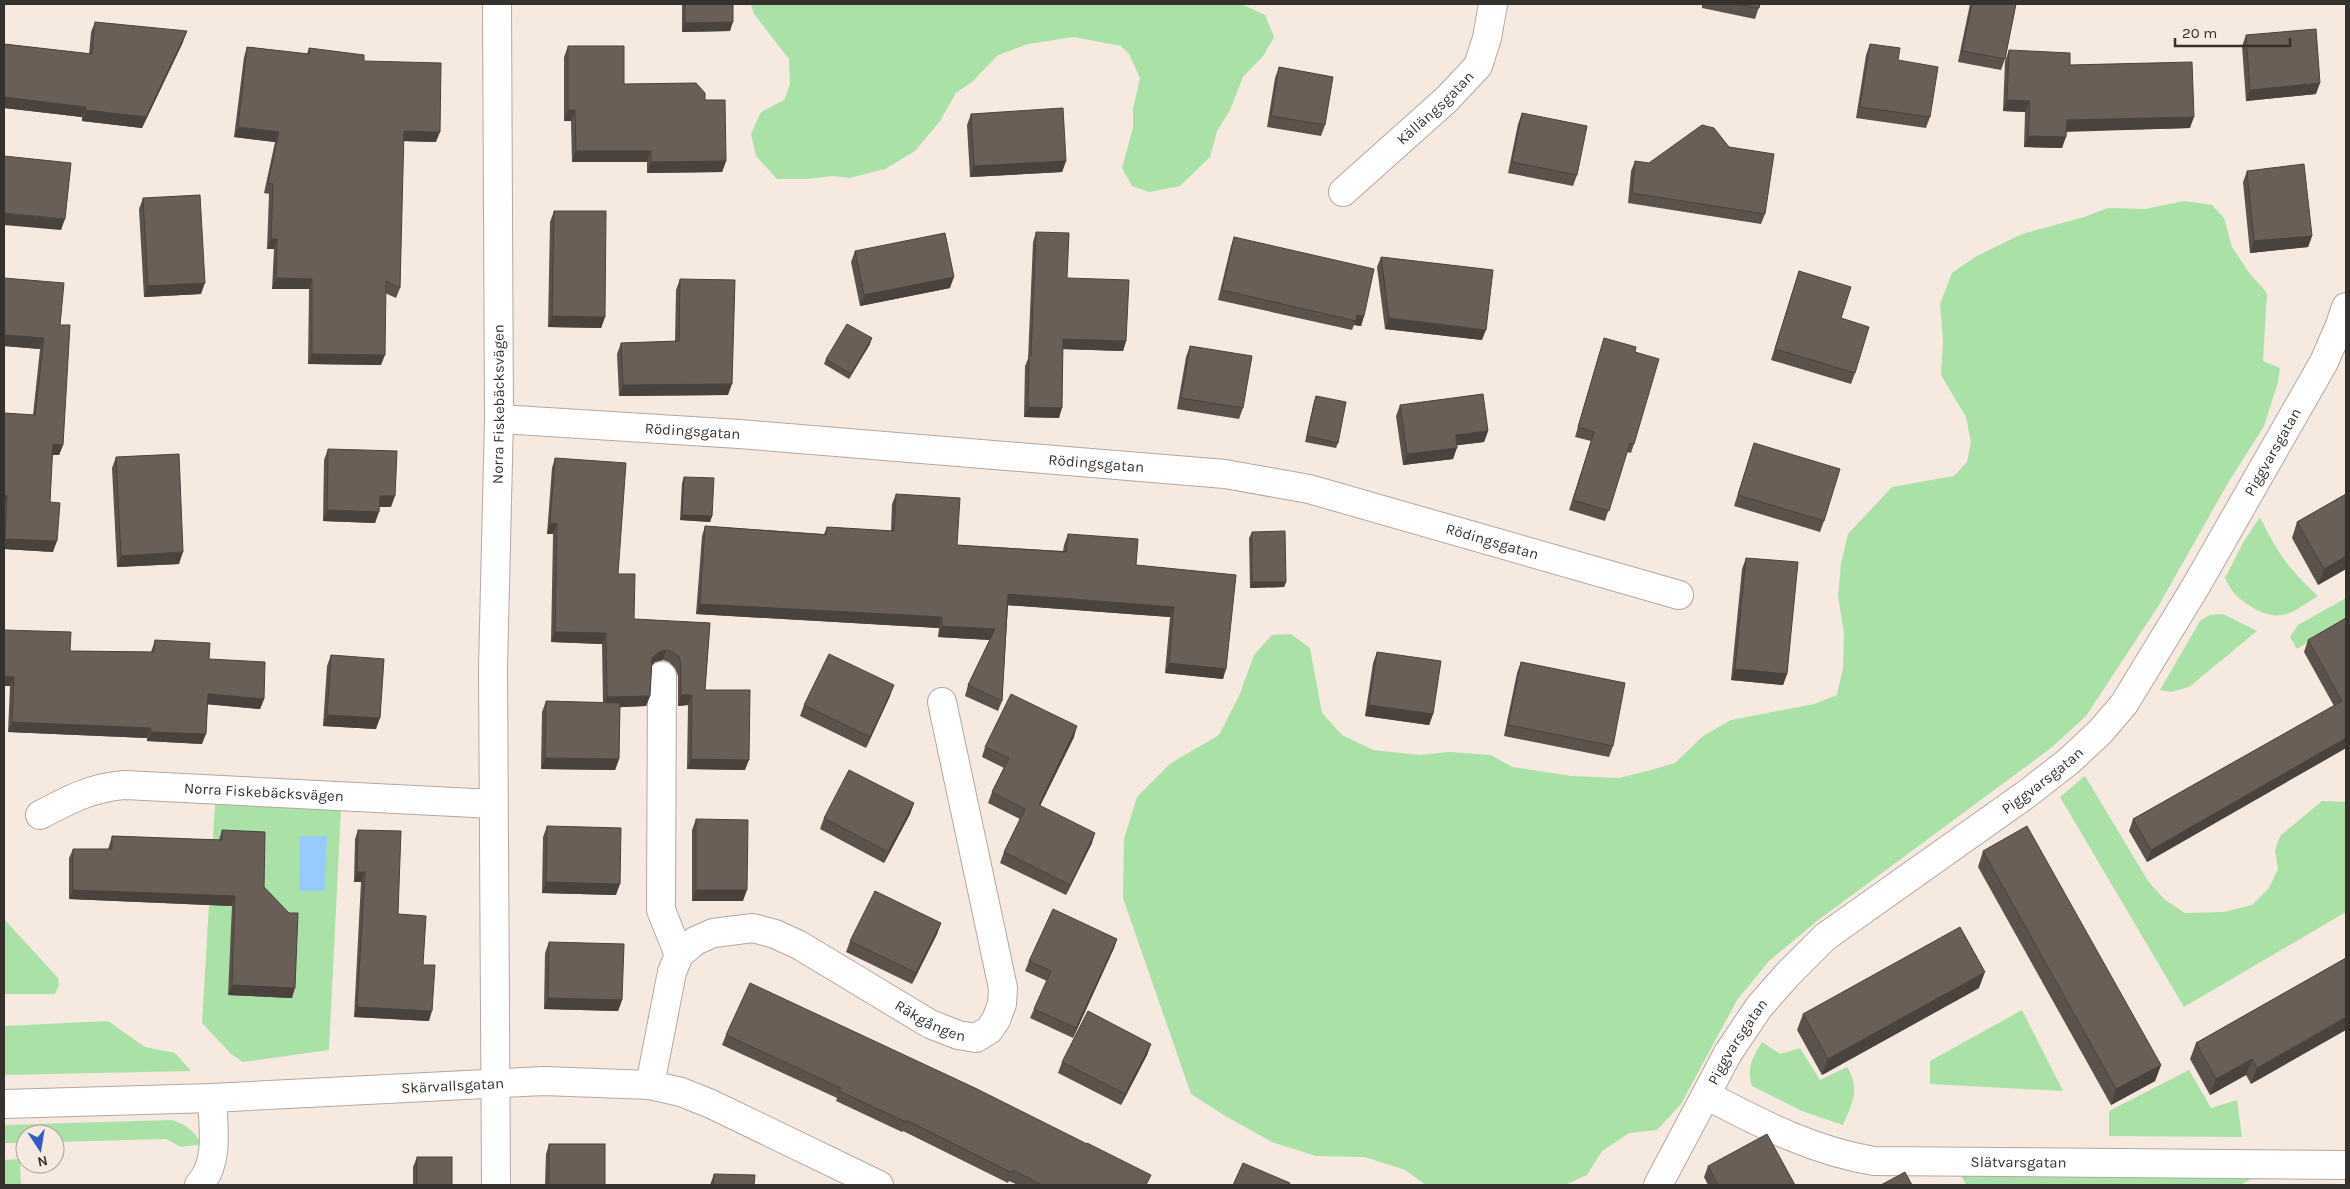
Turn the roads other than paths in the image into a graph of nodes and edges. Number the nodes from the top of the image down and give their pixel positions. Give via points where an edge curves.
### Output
1 (497, 4) edge
2 (1493, 4) edge
3 (1343, 192) dead end
4 (2346, 307) edge
5 (499, 419) junction
6 (1679, 595) dead end
7 (662, 676) dead end
8 (942, 702) dead end
9 (493, 804) junction
10 (40, 815) dead end
11 (679, 954) junction
12 (496, 1083) junction
13 (650, 1085) junction
14 (1706, 1095) junction
15 (212, 1098) junction
16 (4, 1104) edge
17 (2346, 1165) edge
18 (199, 1185) edge
19 (496, 1185) edge
20 (879, 1185) edge
21 (1658, 1185) edge

1 - 5 street, Norra Fiskebäcksvägen
2 - 3 street, Källängsgatan via 1488,38 1478,66
4 - 14 street, Piggvarsgatan via 2324,362 2196,586 2124,704 2100,732 2035,788 1825,938 1759,1007 1728,1053
5 - 6 street, Rödingsgatan via 739,434 1269,480
5 - 9 street, Norra Fiskebäcksvägen
7 - 11 street via 661,910
8 - 11 street, Räkgången via 1004,988 1002,1004 989,1030 976,1038 930,1024 799,945 753,928 713,933
9 - 10 street, Norra Fiskebäcksvägen via 125,785 103,787 69,799
9 - 12 street, Norra Fiskebäcksvägen
11 - 13 street via 672,972
12 - 13 street, Skärvallsgatan via 594,1081
12 - 15 street, Skärvallsgatan
12 - 19 street, Norra Fiskebäcksvägen
13 - 20 street, Skärvallsgatan via 681,1092 711,1104
14 - 17 street, Slätvarsgatan via 1783,1134 1842,1156 1874,1161
14 - 21 street, Piggvarsgatan
15 - 16 street, Skärvallsgatan
15 - 18 street via 214,1148 206,1178

